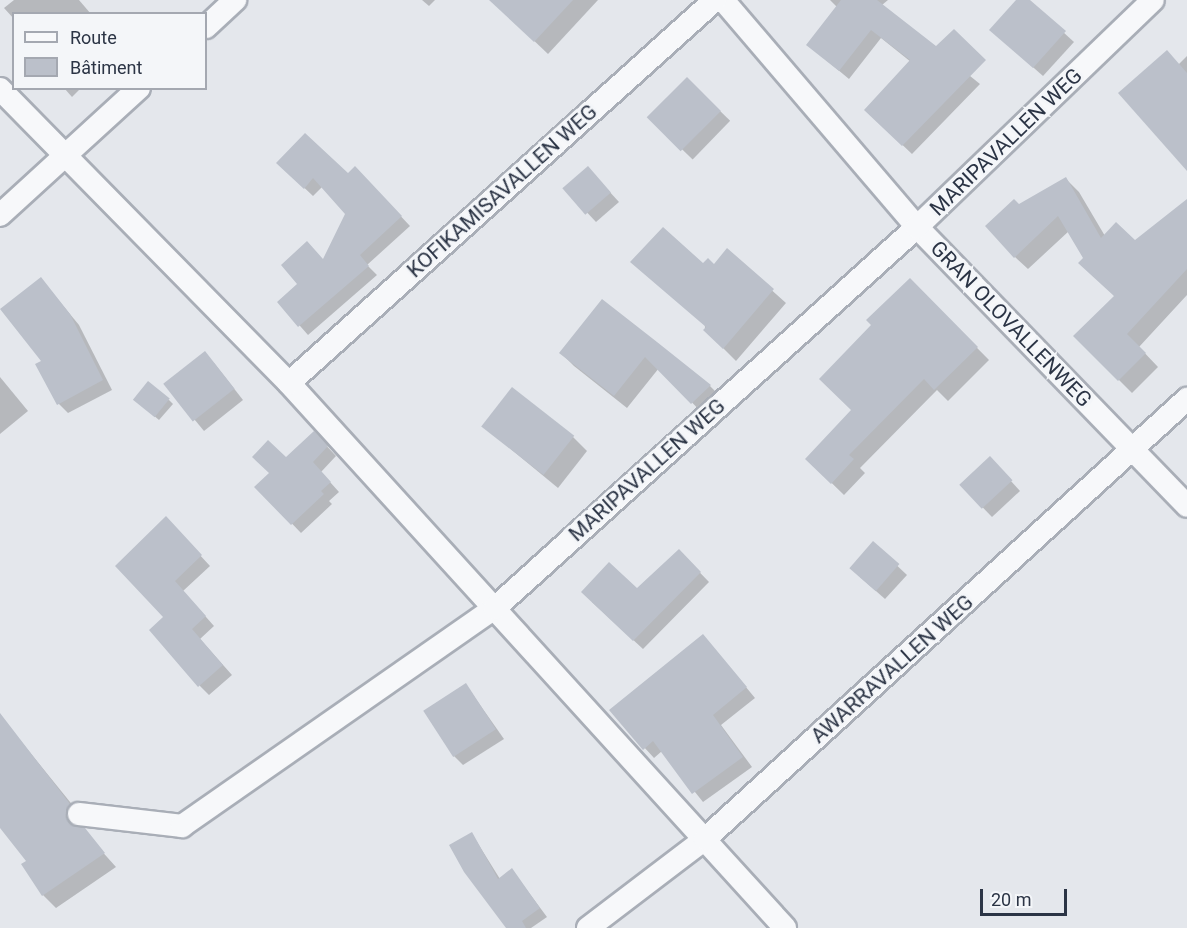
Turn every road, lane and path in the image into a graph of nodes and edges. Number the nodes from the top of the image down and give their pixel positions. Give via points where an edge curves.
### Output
1 (234, 0) edge
2 (715, 0) edge
3 (723, 0) edge
4 (1153, 0) edge
5 (207, 26) edge
6 (0, 89) edge
7 (137, 90) edge
8 (66, 156) junction
9 (0, 215) edge
10 (917, 227) junction
11 (289, 383) junction
12 (1187, 399) edge
13 (1133, 451) junction
14 (1187, 506) edge
15 (495, 608) junction
16 (79, 814) dead end
17 (705, 839) junction
18 (588, 928) edge
19 (785, 928) edge

1 - 5 street
2 - 11 street, KOFIKAMISAVALLEN WEG
3 - 10 street, GRAN OLOVALLENWEG
4 - 10 street, MARIPAVALLEN WEG
6 - 8 street
7 - 8 street
8 - 9 street
8 - 11 street
10 - 13 street, GRAN OLOVALLENWEG
10 - 15 street, MARIPAVALLEN WEG
11 - 15 street
12 - 13 street, AWARRAVALLEN WEG
13 - 14 street, GRAN OLOVALLENWEG
13 - 17 street, AWARRAVALLEN WEG
15 - 16 street, MARIPAVALLEN WEG via 182,826
15 - 17 street
17 - 18 street, AWARRAVALLEN WEG
17 - 19 street

